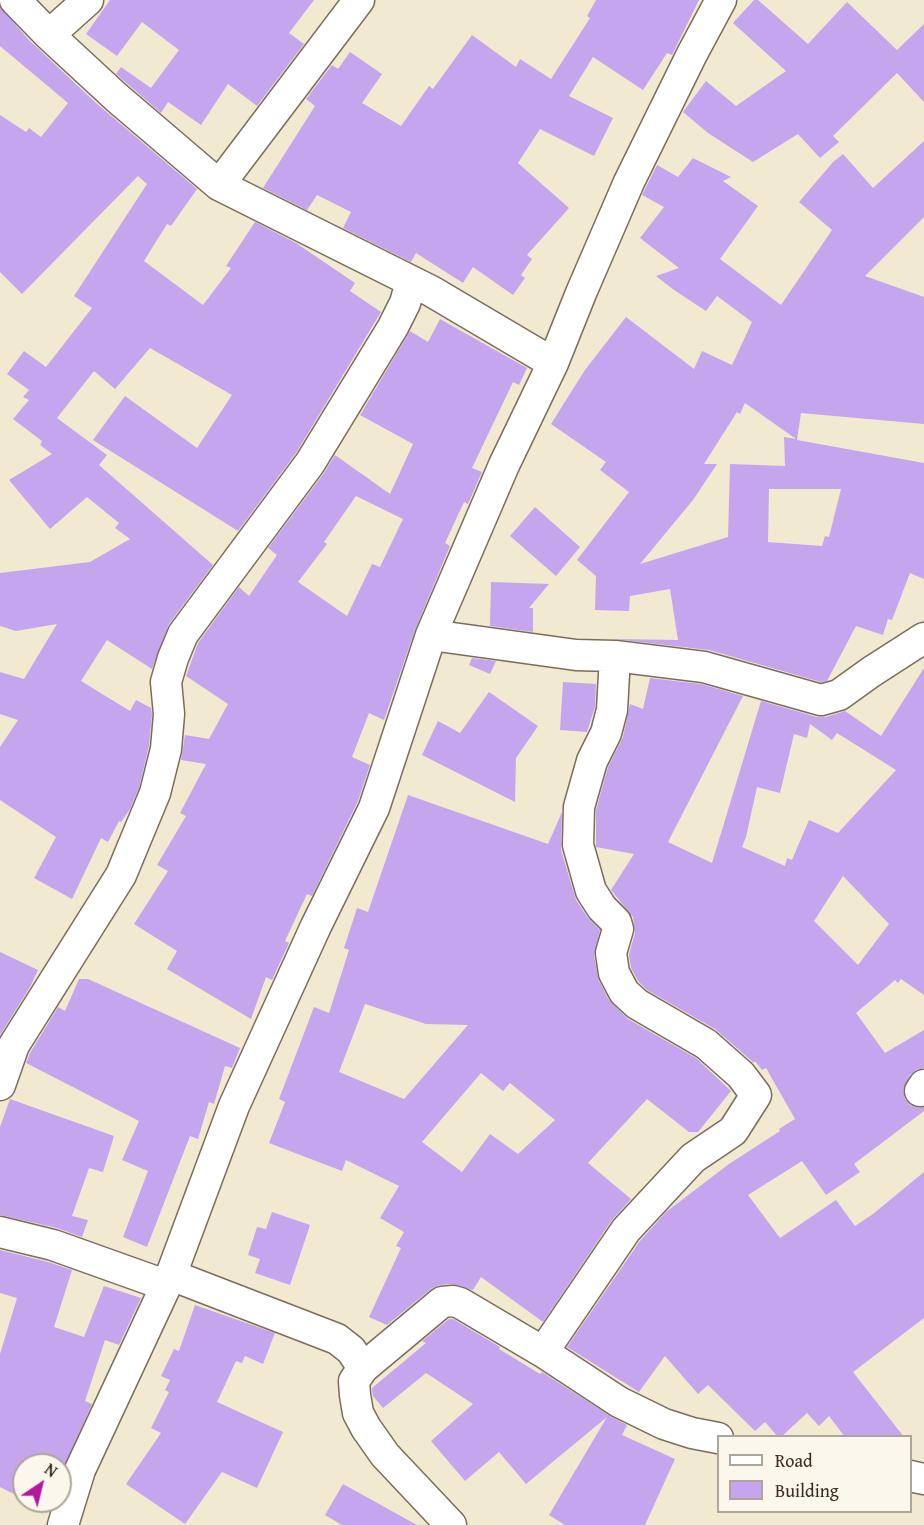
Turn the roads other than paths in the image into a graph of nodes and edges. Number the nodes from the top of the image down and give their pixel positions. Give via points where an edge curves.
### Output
1 (15, 0) edge
2 (88, 0) edge
3 (359, 0) edge
4 (721, 0) edge
5 (49, 35) junction
6 (219, 185) junction
7 (411, 282) junction
8 (553, 363) junction
9 (431, 635) junction
10 (924, 638) edge
11 (615, 656) junction
12 (0, 1085) edge
13 (0, 1232) edge
14 (168, 1280) junction
15 (543, 1352) junction
16 (363, 1368) junction
17 (717, 1438) edge
18 (63, 1525) edge
19 (451, 1525) edge

1 - 5 street
2 - 5 street
3 - 6 street
4 - 8 street via 629,182
5 - 6 street
6 - 7 street
7 - 8 street
7 - 12 street via 393,327 310,463 183,634 166,682 166,749 155,793 121,875 14,1045
8 - 9 street
9 - 11 street via 576,655
9 - 14 street via 374,808 234,1106
10 - 11 street via 839,695 821,700 704,666
11 - 15 street via 612,710 579,807 578,845 591,891 618,929 610,953 614,973 624,992 637,1004 706,1044 741,1075 756,1095 733,1131 693,1158 626,1230
13 - 14 street
14 - 16 street via 337,1339 351,1350
14 - 18 street via 80,1470
15 - 16 street via 453,1301 442,1302
15 - 17 street via 619,1402 664,1424
16 - 19 street via 354,1381 358,1413 366,1428 385,1455

